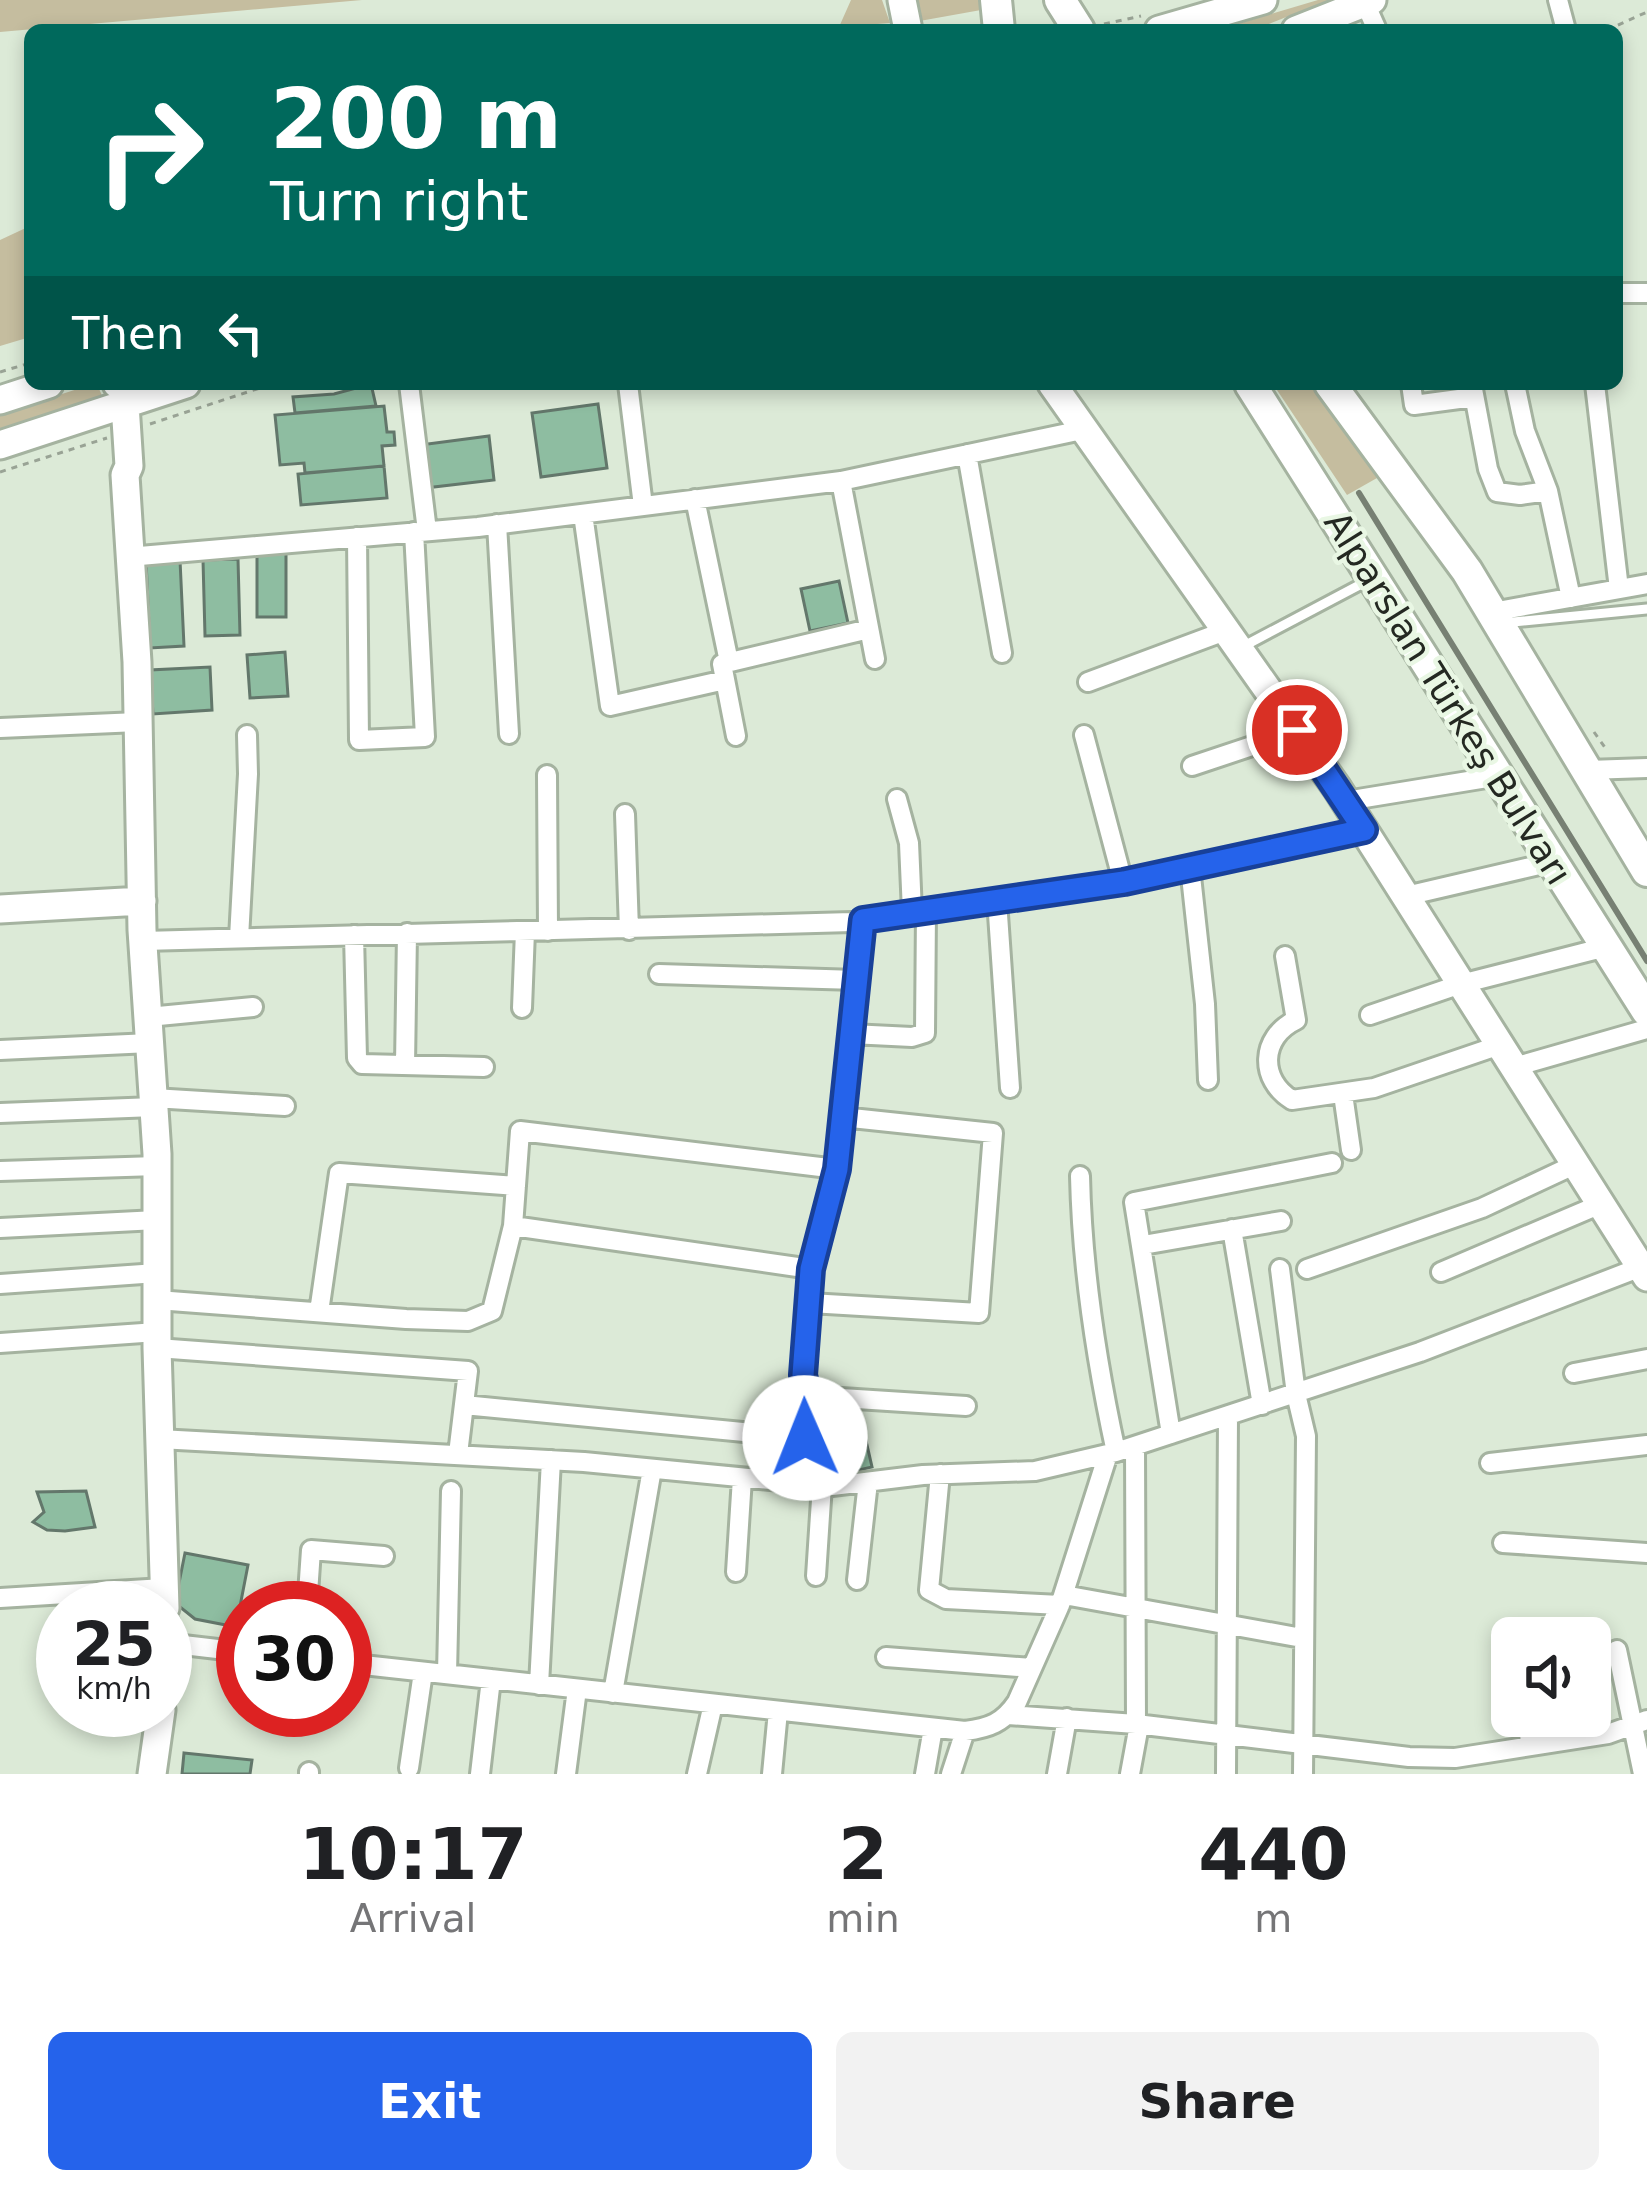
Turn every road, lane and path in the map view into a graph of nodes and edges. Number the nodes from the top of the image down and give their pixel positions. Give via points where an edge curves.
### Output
1 (1263, 0) edge
2 (1369, 1) edge
3 (1647, 11) edge
4 (1180, 24) edge
5 (1311, 24) edge
6 (1620, 24) edge
7 (167, 390) edge
8 (410, 390) edge
9 (629, 390) edge
10 (1056, 390) edge
11 (1254, 390) edge
12 (1334, 390) edge
13 (1412, 390) edge
14 (1473, 390) edge
15 (1516, 390) edge
16 (1596, 390) edge
17 (120, 393) edge
18 (155, 394) junction
19 (78, 419) junction
20 (1082, 430) junction
21 (123, 441) junction
22 (0, 445) edge
23 (967, 454) junction
24 (841, 481) junction
25 (1548, 491) junction
26 (695, 500) junction
27 (643, 506) junction
28 (583, 514) junction
29 (497, 524) junction
30 (421, 532) junction
31 (357, 537) junction
32 (128, 557) junction
33 (1371, 578) junction
34 (1647, 584) edge
35 (1619, 589) junction
36 (1571, 598) junction
37 (1647, 610) edge
38 (1495, 618) junction
39 (869, 629) junction
40 (1232, 640) junction
41 (1002, 653) dead end
42 (875, 659) dead end
43 (727, 671) junction
44 (1088, 682) dead end
45 (139, 722) junction
46 (0, 728) edge
47 (1297, 730) junction
48 (509, 734) dead end
49 (247, 735) dead end
50 (1084, 735) dead end
51 (736, 736) dead end
52 (1192, 766) dead end
53 (1647, 768) edge
54 (1588, 770) junction
55 (547, 775) dead end
56 (1499, 776) junction
57 (896, 800) dead end
58 (1346, 801) junction
59 (625, 814) dead end
60 (1364, 830) junction
61 (1552, 862) junction
62 (1190, 867) junction
63 (1646, 867) edge
64 (1124, 882) junction
65 (1406, 896) junction
66 (998, 900) junction
67 (142, 902) junction
68 (0, 909) edge
69 (919, 912) junction
70 (863, 920) junction
71 (629, 930) junction
72 (548, 931) junction
73 (525, 932) junction
74 (407, 933) junction
75 (354, 935) junction
76 (239, 938) junction
77 (143, 941) junction
78 (1606, 947) junction
79 (1285, 956) dead end
80 (659, 974) dead end
81 (857, 980) junction
82 (1461, 984) junction
83 (253, 1006) dead end
84 (522, 1008) dead end
85 (1647, 1011) edge
86 (1370, 1015) dead end
87 (1647, 1029) edge
88 (149, 1030) junction
89 (851, 1034) junction
90 (0, 1050) edge
91 (1507, 1056) junction
92 (405, 1065) junction
93 (484, 1067) dead end
94 (1208, 1080) dead end
95 (1010, 1088) dead end
96 (1343, 1094) junction
97 (154, 1103) junction
98 (285, 1106) dead end
99 (0, 1113) edge
100 (842, 1117) junction
101 (1351, 1150) dead end
102 (1332, 1163) dead end
103 (1576, 1165) junction
104 (157, 1166) junction
105 (837, 1169) junction
106 (0, 1171) edge
107 (1080, 1175) dead end
108 (516, 1186) junction
109 (1601, 1204) junction
110 (157, 1220) junction
111 (1281, 1221) dead end
112 (513, 1226) junction
113 (0, 1228) edge
114 (1232, 1228) junction
115 (1143, 1245) junction
116 (811, 1269) junction
117 (1280, 1269) dead end
118 (1307, 1269) dead end
119 (1441, 1272) dead end
120 (1644, 1272) edge
121 (0, 1284) edge
122 (157, 1287) junction
123 (809, 1303) junction
124 (319, 1312) junction
125 (157, 1340) junction
126 (0, 1343) edge
127 (1647, 1359) edge
128 (1574, 1373) dead end
129 (1296, 1394) junction
130 (810, 1396) junction
131 (464, 1405) junction
132 (1262, 1405) junction
133 (966, 1406) dead end
134 (1228, 1416) junction
135 (1171, 1434) junction
136 (159, 1439) junction
137 (1647, 1445) edge
138 (1120, 1451) junction
139 (458, 1454) junction
140 (551, 1460) junction
141 (1490, 1463) dead end
142 (652, 1469) junction
143 (940, 1474) junction
144 (742, 1478) junction
145 (868, 1482) junction
146 (822, 1485) junction
147 (451, 1491) dead end
148 (1503, 1543) dead end
149 (1647, 1553) edge
150 (384, 1556) dead end
151 (736, 1571) dead end
152 (816, 1576) dead end
153 (857, 1580) dead end
154 (163, 1581) edge
155 (309, 1581) edge
156 (0, 1598) edge
157 (36, 1598) edge
158 (1062, 1600) junction
159 (1136, 1609) junction
160 (1225, 1622) junction
161 (1302, 1638) junction
162 (1617, 1650) dead end
163 (886, 1658) dead end
164 (372, 1666) edge
165 (1032, 1668) junction
166 (423, 1672) junction
167 (447, 1675) junction
168 (490, 1679) junction
169 (539, 1685) junction
170 (577, 1689) junction
171 (613, 1693) junction
172 (712, 1704) junction
173 (778, 1711) junction
174 (1008, 1714) junction
175 (1067, 1718) junction
176 (1641, 1722) edge
177 (1137, 1725) junction
178 (933, 1728) junction
179 (965, 1731) junction
180 (161, 1737) edge
181 (1529, 1737) edge
182 (1225, 1738) junction
183 (1301, 1746) junction
184 (1529, 1746) junction
185 (1420, 1765) edge
186 (161, 1768) edge
187 (410, 1768) dead end
188 (480, 1774) edge
189 (566, 1774) edge
190 (698, 1774) edge
191 (773, 1774) edge
192 (925, 1774) edge
193 (951, 1774) edge
194 (1057, 1774) edge
195 (1130, 1774) edge
196 (1226, 1774) edge
197 (1303, 1774) edge
198 (1643, 1774) edge

1 - 4 street
2 - 5 street
3 - 6 path
7 - 18 street
8 - 30 street
9 - 27 street
10 - 20 street
11 - 33 main road, Alparslan Türkeş Bulvarı
12 - 38 main road, Alparslan Türkeş Bulvarı
13 - 14 street via 1414,405
14 - 25 street via 1497,492
15 - 25 street
16 - 35 street
17 - 18 street
17 - 19 street
17 - 21 street
18 - 21 street
19 - 21 street
19 - 22 street
20 - 23 street
20 - 40 street
21 - 32 street
23 - 24 street
23 - 41 street
24 - 26 street
24 - 39 street
25 - 36 street
26 - 27 street
26 - 43 street
27 - 28 street
28 - 29 street
28 - 43 street via 610,706
29 - 30 street
29 - 48 street
30 - 31 street
30 - 31 street via 425,737 359,740
31 - 32 street
32 - 45 street
33 - 40 lane
33 - 56 main road, Alparslan Türkeş Bulvarı
34 - 35 street
35 - 36 street
36 - 38 street
37 - 38 lane
38 - 54 main road, Alparslan Türkeş Bulvarı
39 - 42 street
39 - 43 street
40 - 44 street
40 - 47 street
43 - 51 street
45 - 46 street
45 - 67 street
47 - 52 street
47 - 58 street
49 - 76 street
50 - 64 street
53 - 54 street
54 - 63 main road, Alparslan Türkeş Bulvarı
55 - 72 street
56 - 58 street
56 - 61 main road, Alparslan Türkeş Bulvarı
57 - 69 street
58 - 60 street
59 - 71 street
60 - 62 street
60 - 65 street
61 - 65 street
61 - 78 main road, Alparslan Türkeş Bulvarı
62 - 64 street
62 - 94 street
64 - 66 street
65 - 82 street
66 - 69 street
66 - 95 street
67 - 68 street
67 - 77 street
69 - 70 street
69 - 89 street via 925,1033
70 - 71 street
70 - 81 street
71 - 72 street
72 - 73 street
73 - 74 street
73 - 84 street
74 - 75 street
74 - 92 street
75 - 76 street
75 - 92 street via 357,1058
76 - 77 street
77 - 88 street
78 - 82 street
78 - 85 main road, Alparslan Türkeş Bulvarı
79 - 96 street via 1296,1020 1268,1045 1274,1087 1298,1102
80 - 81 street
81 - 89 street
82 - 86 street
82 - 91 street
83 - 88 street
87 - 91 street
88 - 90 street
88 - 97 street
89 - 100 street
91 - 96 street
91 - 103 street
92 - 93 street
96 - 101 street
97 - 98 street
97 - 99 street
97 - 104 street
100 - 105 street
100 - 123 street via 993,1133 980,1313
102 - 115 street via 1134,1202
103 - 109 street
103 - 118 street via 1482,1208
104 - 106 street
104 - 110 street
105 - 108 street via 520,1131
105 - 116 street
107 - 138 street via 1093,1346
108 - 112 street
108 - 124 street via 339,1173
109 - 119 street
109 - 120 street
110 - 113 street
110 - 122 street
111 - 114 street
112 - 116 street
112 - 124 street via 484,1317
114 - 115 street
114 - 132 street
115 - 135 street
116 - 123 street
117 - 129 street
120 - 129 street
121 - 122 street
122 - 124 street
122 - 125 street
123 - 130 street via 803,1375
125 - 126 street
125 - 131 street via 469,1371
125 - 136 street
127 - 128 street
129 - 132 street
129 - 161 street via 1306,1436
130 - 131 street via 805,1438
130 - 133 street
131 - 139 street
132 - 134 street
134 - 135 street
134 - 160 street
135 - 138 street
136 - 139 street
136 - 154 street
137 - 141 street
138 - 143 street via 1035,1471
138 - 158 street
138 - 159 street
139 - 140 street
140 - 142 street
140 - 169 street
142 - 144 street
142 - 171 street
143 - 145 street
143 - 158 street via 929,1590 946,1599
144 - 146 street
144 - 151 street
145 - 146 street
145 - 153 street
146 - 152 street
147 - 167 street
148 - 149 street
150 - 155 street via 311,1550
156 - 157 street
158 - 159 street
158 - 165 street
159 - 160 street
159 - 177 street
160 - 161 street
160 - 182 street
161 - 183 street
162 - 176 street
163 - 165 street
164 - 166 street
165 - 174 street
166 - 167 street
166 - 187 street
167 - 168 street
168 - 169 street
168 - 188 street
169 - 170 street
170 - 171 street
170 - 189 street
171 - 172 street
172 - 173 street
172 - 190 street
173 - 178 street
173 - 191 street
174 - 175 street
174 - 179 street
175 - 177 street
175 - 194 street
176 - 184 street
176 - 198 street
177 - 182 street
177 - 195 street
178 - 179 street
178 - 192 street
179 - 193 street
180 - 186 street
181 - 184 street
182 - 183 street
182 - 196 street
183 - 185 street
183 - 197 street
184 - 185 street

